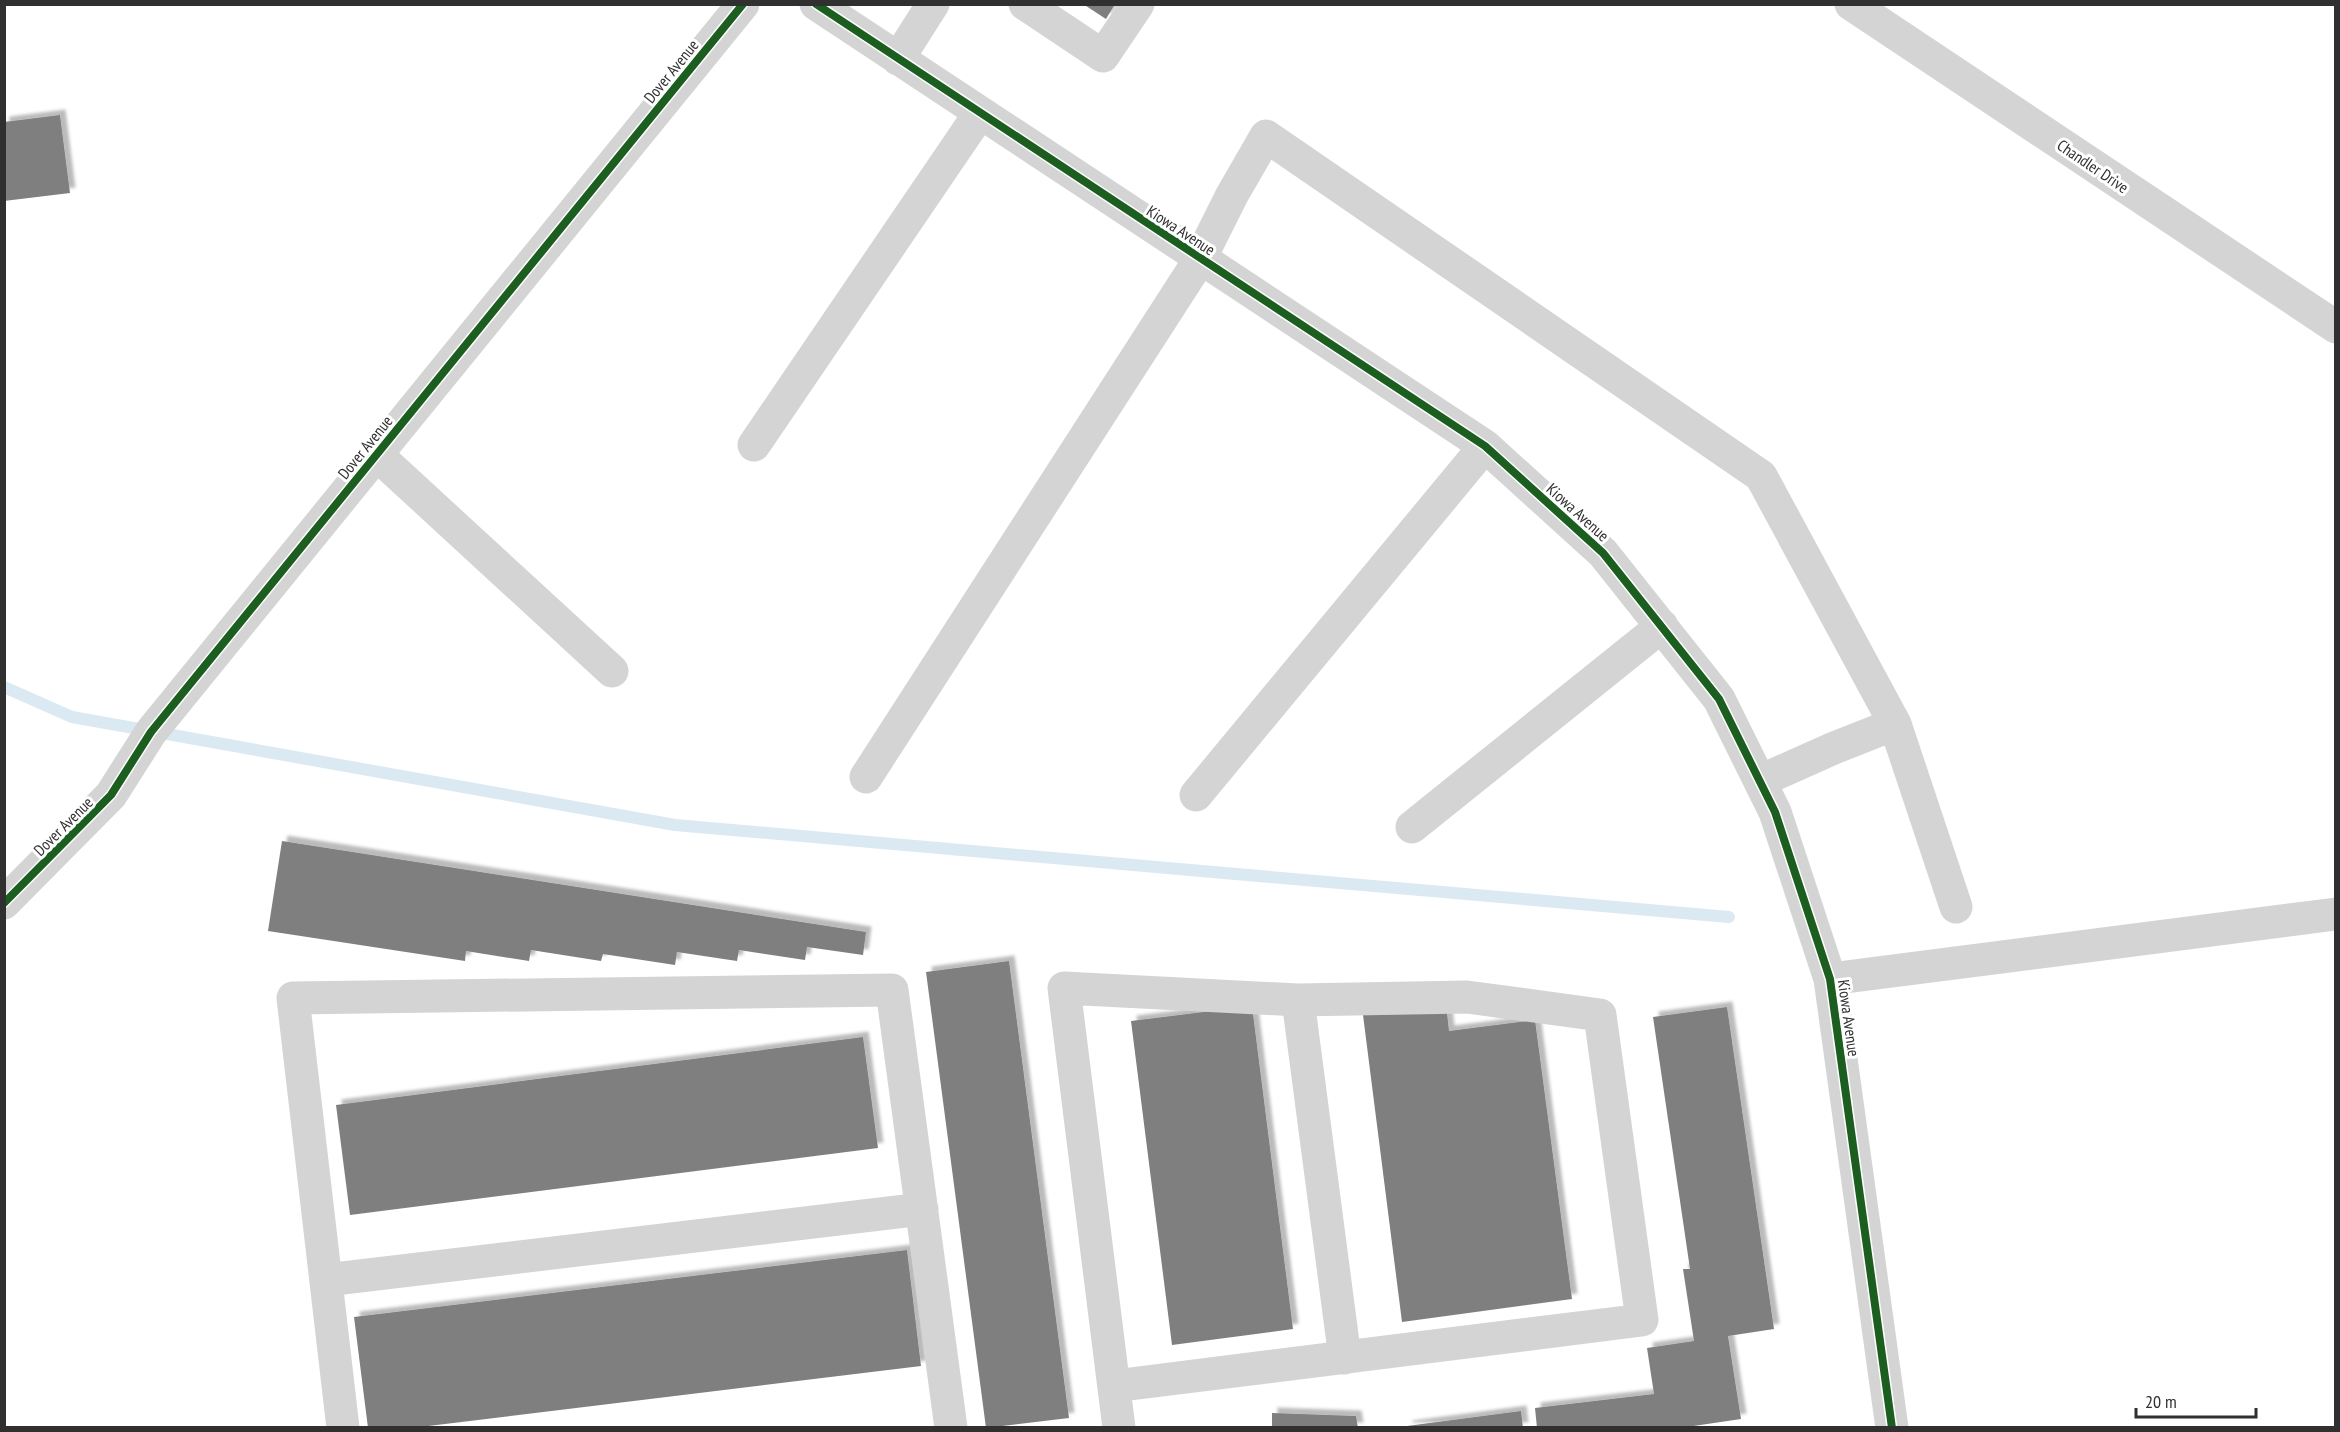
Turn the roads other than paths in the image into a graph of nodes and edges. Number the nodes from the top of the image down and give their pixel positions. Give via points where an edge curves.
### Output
1 (743, 4) edge
2 (816, 4) edge
3 (933, 4) edge
4 (1025, 4) edge
5 (1138, 4) edge
6 (1851, 4) edge
7 (898, 59) junction
8 (980, 113) junction
9 (1200, 259) junction
10 (2336, 327) edge
11 (754, 445) dead end
12 (1485, 446) junction
13 (376, 454) junction
14 (1662, 627) junction
15 (612, 671) dead end
16 (1895, 724) junction
17 (866, 777) dead end
18 (1760, 781) junction
19 (1196, 795) dead end
20 (1412, 827) dead end
21 (4, 903) edge
22 (1956, 907) dead end
23 (2336, 914) edge
24 (1830, 979) junction
25 (1298, 1000) junction
26 (922, 1209) junction
27 (326, 1280) junction
28 (1345, 1358) junction
29 (1114, 1386) junction
30 (343, 1428) edge
31 (951, 1428) edge
32 (1119, 1428) edge
33 (1892, 1428) edge

1 - 13 street, Dover Avenue
2 - 7 street, Kiowa Avenue
3 - 7 street
4 - 5 street via 1102,56
6 - 10 street, Chandler Drive
7 - 8 street, Kiowa Avenue
8 - 9 street, Kiowa Avenue
8 - 11 street
9 - 12 street, Kiowa Avenue
9 - 16 street via 1266,136 1761,476
9 - 17 street
12 - 14 street, Kiowa Avenue via 1604,554
12 - 19 street
13 - 15 street
13 - 21 street, Dover Avenue via 150,732 111,795
14 - 18 street, Kiowa Avenue via 1719,699
14 - 20 street
16 - 18 street
16 - 22 street
18 - 24 street, Kiowa Avenue via 1775,812
23 - 24 street
24 - 33 street, Kiowa Avenue
25 - 28 street
25 - 28 street via 1467,997 1600,1015 1642,1320
25 - 29 street via 1064,988
26 - 27 street
26 - 27 street via 892,990 293,998
26 - 31 street
27 - 30 street
28 - 29 street
29 - 32 street

